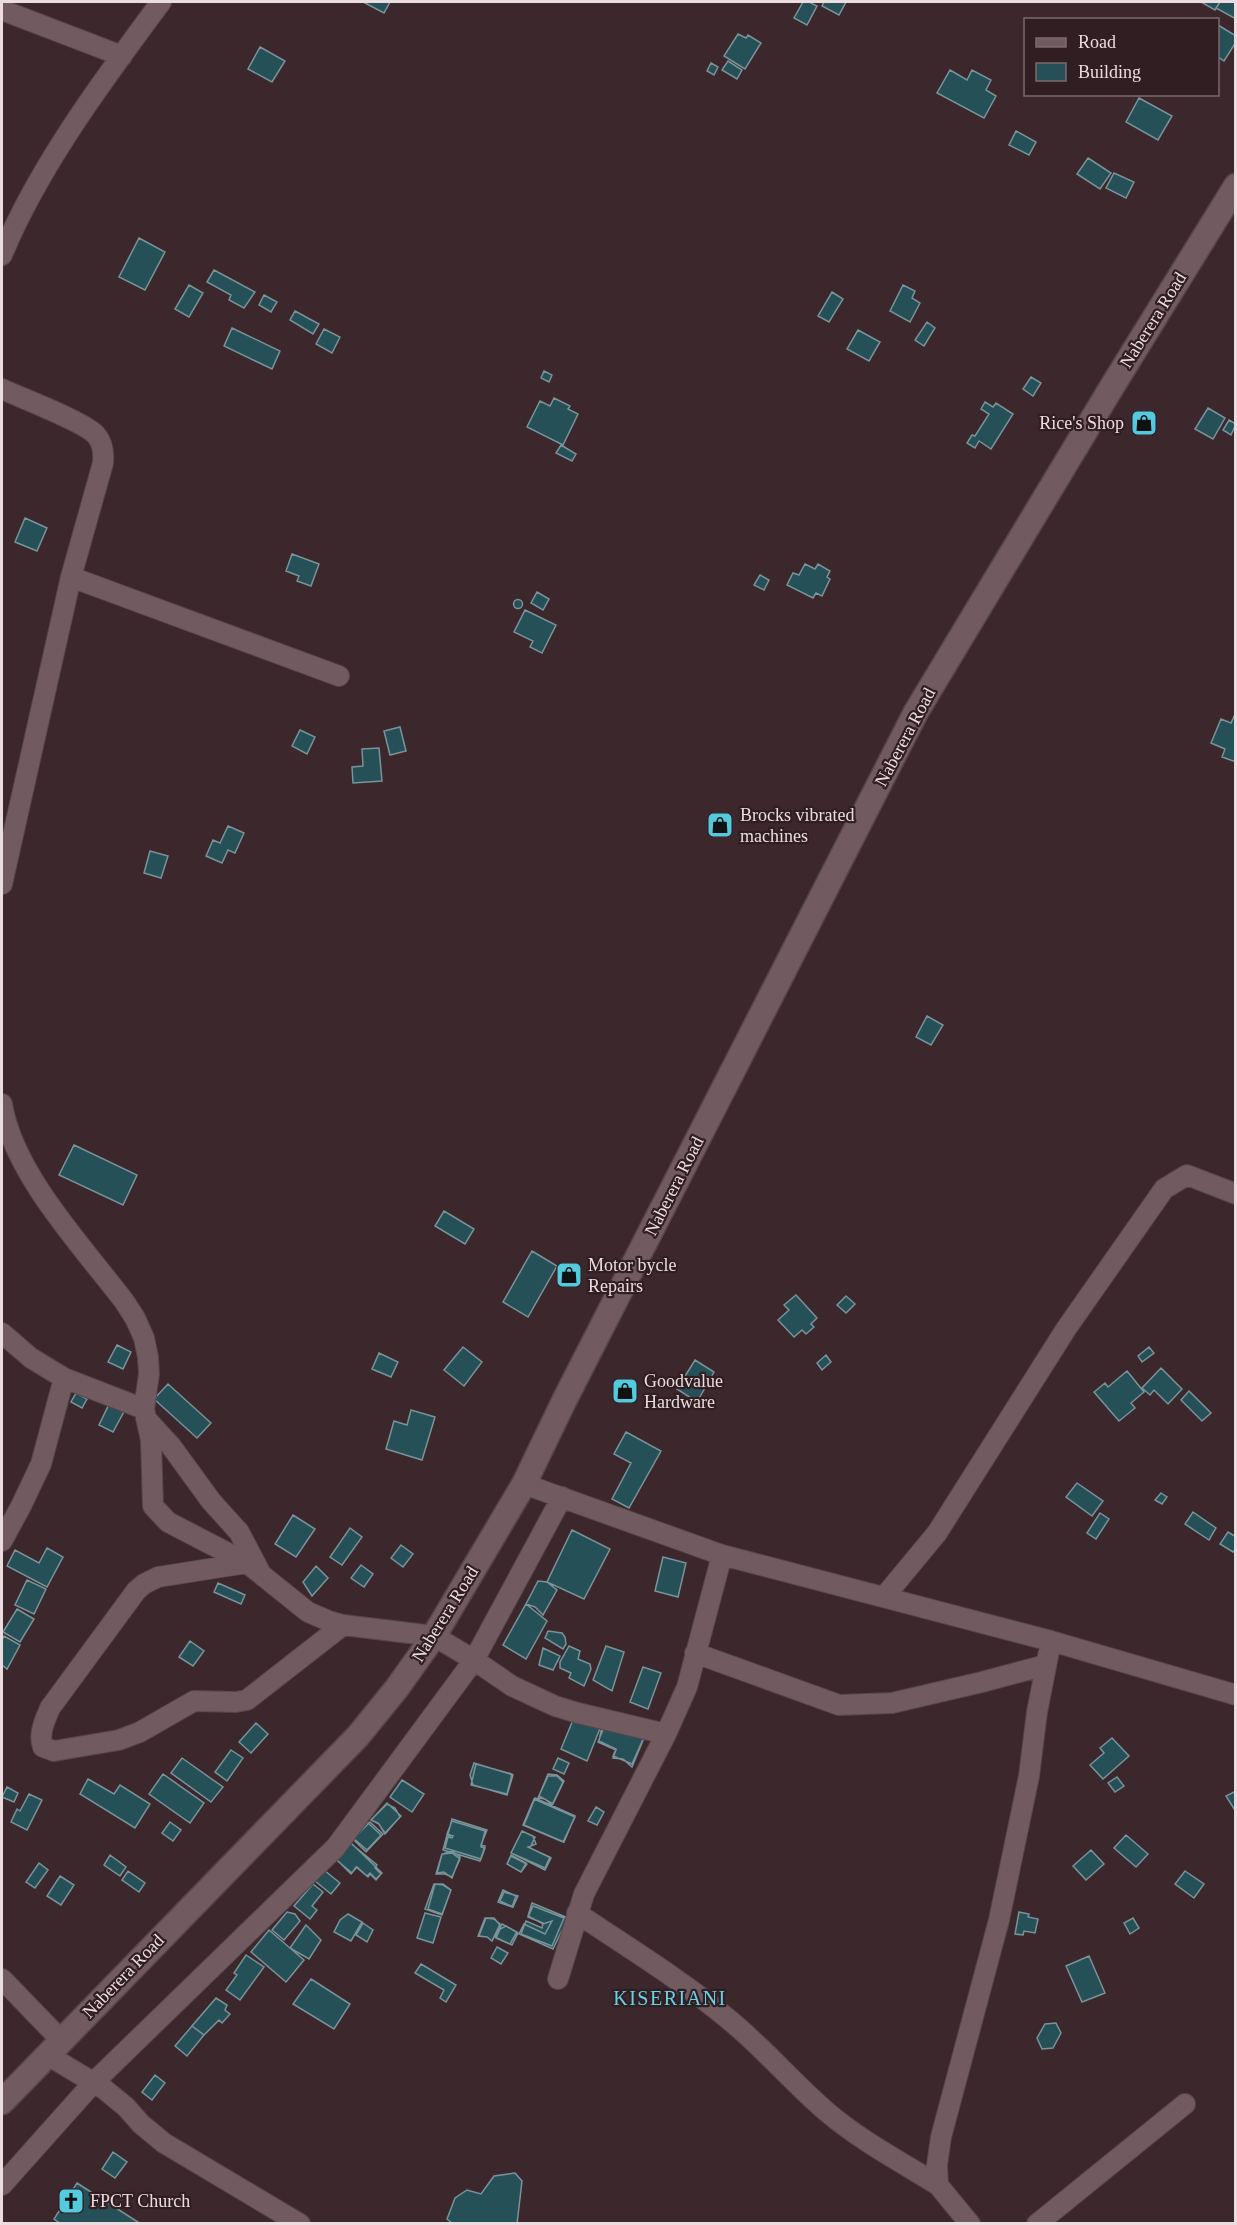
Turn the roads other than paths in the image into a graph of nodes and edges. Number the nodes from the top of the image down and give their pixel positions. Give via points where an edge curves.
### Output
1 (160, 2) edge
2 (2, 10) edge
3 (122, 56) junction
4 (1236, 186) edge
5 (2, 255) edge
6 (2, 389) edge
7 (71, 577) junction
8 (339, 676) dead end
9 (2, 884) edge
10 (2, 1104) edge
11 (1236, 1194) edge
12 (2, 1333) edge
13 (64, 1378) junction
14 (145, 1414) junction
15 (524, 1484) junction
16 (562, 1497) junction
17 (2, 1541) edge
18 (722, 1554) junction
19 (254, 1568) junction
20 (884, 1597) junction
21 (343, 1625) junction
22 (434, 1636) junction
23 (1051, 1641) junction
24 (695, 1653) junction
25 (474, 1659) junction
26 (1046, 1665) junction
27 (1236, 1695) edge
28 (666, 1734) junction
29 (577, 1913) junction
30 (2, 1979) edge
31 (558, 1979) dead end
32 (53, 2047) junction
33 (93, 2083) junction
34 (2, 2102) edge
35 (1185, 2104) dead end
36 (2, 2185) edge
37 (938, 2185) junction
38 (300, 2223) edge
39 (970, 2223) edge
40 (1037, 2223) edge

1 - 3 street
2 - 3 street
3 - 5 street via 32,193
4 - 15 street, Naberera Road via 916,712
6 - 7 street via 84,426 102,445 103,462
7 - 8 street
7 - 9 street
10 - 14 street via 18,1154 37,1187 135,1318 148,1357
11 - 20 street via 1187,1175 1164,1189 1066,1329 937,1533
12 - 13 street via 31,1358
13 - 14 street
13 - 17 street via 41,1464
14 - 19 street via 239,1532
14 - 19 street via 151,1440 153,1506 168,1522
15 - 16 street
15 - 22 street, Naberera Road
16 - 18 street
16 - 25 street
18 - 20 street
18 - 24 street
19 - 21 street via 308,1612
19 - 21 street via 158,1577 136,1591 50,1708 43,1726 43,1747 54,1751 119,1740 194,1701 248,1700
20 - 23 street
21 - 22 street
22 - 25 street
22 - 32 street, Naberera Road via 358,1736
23 - 26 street
23 - 27 street
24 - 26 street via 839,1705 892,1703
24 - 28 street via 687,1687
25 - 28 street via 512,1686 555,1706
25 - 33 street via 336,1847
26 - 37 street via 1029,1776 999,1920 941,2138
28 - 29 street via 592,1875
29 - 31 street
29 - 37 street via 728,2018 826,2111 857,2135
30 - 32 street
32 - 33 street
32 - 34 street, Naberera Road
33 - 36 street
33 - 38 street via 164,2143
35 - 40 street
37 - 39 street

